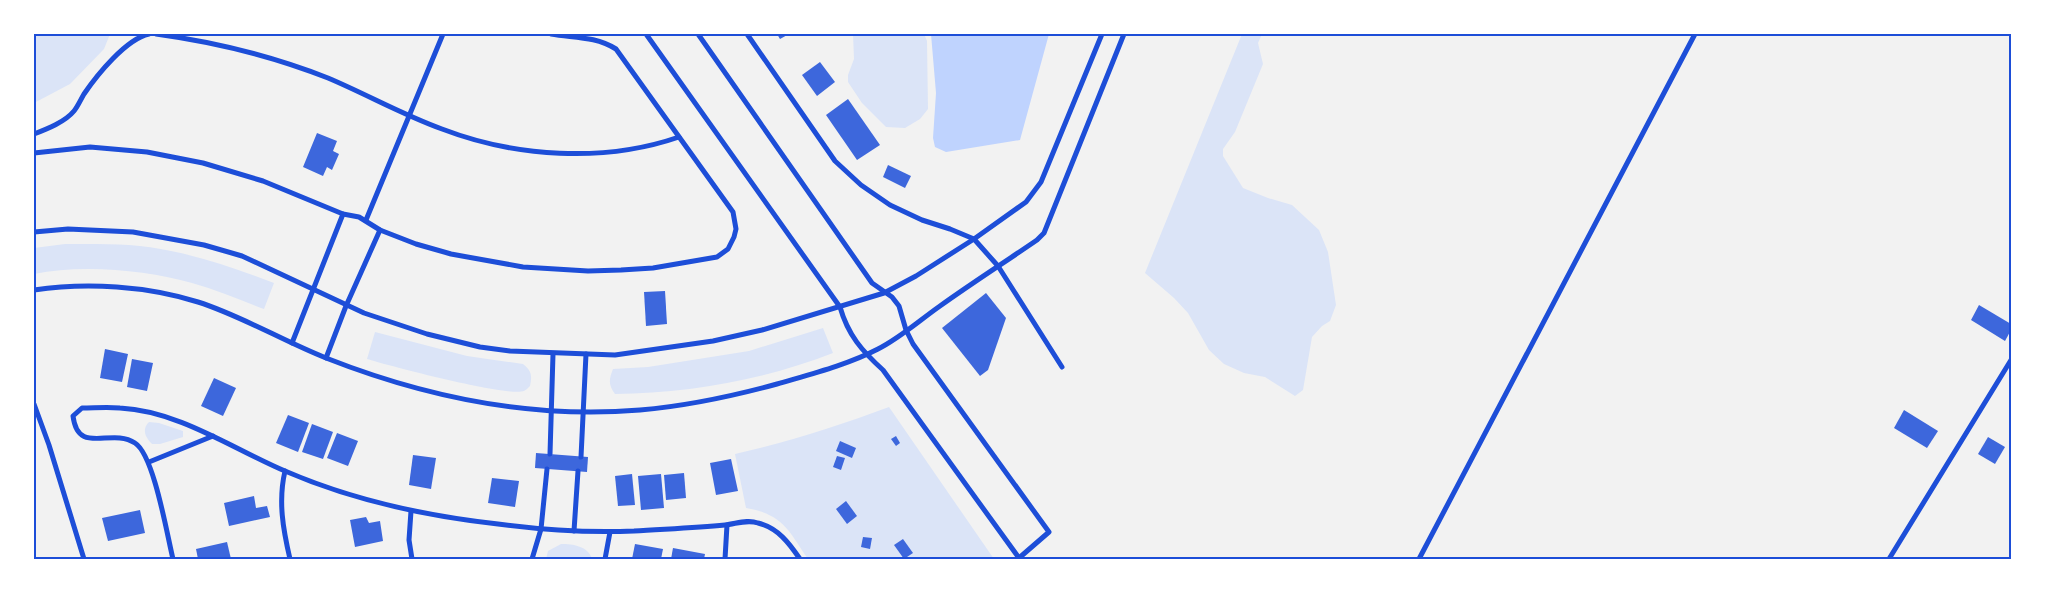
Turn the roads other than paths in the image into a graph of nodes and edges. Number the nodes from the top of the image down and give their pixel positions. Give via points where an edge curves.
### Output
1 (148, 34) edge
2 (156, 34) edge
3 (442, 34) edge
4 (551, 34) edge
5 (646, 34) edge
6 (698, 34) edge
7 (747, 34) edge
8 (1102, 34) edge
9 (1124, 34) edge
10 (1695, 34) edge
11 (409, 115) junction
12 (34, 134) edge
13 (679, 137) junction
14 (34, 153) edge
15 (343, 214) junction
16 (366, 220) junction
17 (380, 230) junction
18 (34, 232) edge
19 (974, 239) junction
20 (998, 266) junction
21 (312, 289) junction
22 (34, 290) edge
23 (884, 293) junction
24 (346, 306) junction
25 (840, 307) junction
26 (906, 330) junction
27 (292, 343) junction
28 (553, 354) junction
29 (586, 354) junction
30 (866, 355) junction
31 (326, 358) junction
32 (2011, 360) edge
33 (1062, 367) dead end
34 (34, 404) edge
35 (551, 409) junction
36 (584, 411) junction
37 (213, 436) junction
38 (550, 454) dead end
39 (582, 457) dead end
40 (149, 462) junction
41 (547, 469) dead end
42 (285, 471) junction
43 (578, 471) dead end
44 (411, 511) junction
45 (727, 525) junction
46 (541, 529) junction
47 (574, 531) junction
48 (610, 532) junction
49 (84, 559) edge
50 (173, 559) edge
51 (290, 559) edge
52 (412, 559) edge
53 (532, 559) edge
54 (606, 559) edge
55 (725, 559) edge
56 (800, 559) edge
57 (1419, 559) edge
58 (1889, 559) edge

1 - 12 street via 141,36 113,60 73,111 51,127
2 - 11 street via 274,59 328,78
3 - 11 street
4 - 13 street via 598,40 616,49
5 - 25 street
6 - 23 street via 872,283
7 - 19 street via 835,161 847,173 875,196 906,213
8 - 19 street via 1041,182 1026,202
9 - 20 street via 1044,232
10 - 57 street
11 - 13 street via 473,140 552,152 619,150
11 - 16 street
13 - 17 street via 733,212 734,237 728,249 718,257 653,268 547,269 451,254
14 - 15 street via 90,147 175,157 263,181
15 - 16 street
15 - 21 street
16 - 17 street
17 - 24 street
18 - 21 street via 133,232 185,241 242,256
19 - 20 street
19 - 23 street
20 - 26 street
20 - 33 street
21 - 24 street
21 - 27 street
22 - 27 street via 67,286 169,295 200,303
23 - 25 street
23 - 26 street via 899,306
24 - 28 street via 399,326 480,347
24 - 31 street
25 - 29 street via 713,341 615,355
25 - 30 street via 849,333
26 - 30 street
26 - 30 street via 1049,532 1019,558 883,370
27 - 31 street
28 - 29 street
28 - 35 street
29 - 36 street
30 - 36 street via 796,378 724,396 641,410
31 - 35 street via 438,394 475,402
32 - 58 street
34 - 49 street
35 - 36 street
35 - 38 street
36 - 39 street
37 - 40 street
37 - 40 street via 157,415 121,408 82,408 73,416 74,427 90,440 118,436 136,443
37 - 42 street
40 - 50 street
41 - 46 street
42 - 44 street
42 - 51 street via 281,489 282,525
43 - 47 street
44 - 46 street
44 - 52 street via 409,540
45 - 48 street
45 - 55 street
45 - 56 street via 758,522 776,530
46 - 47 street
46 - 53 street
47 - 48 street
48 - 54 street

